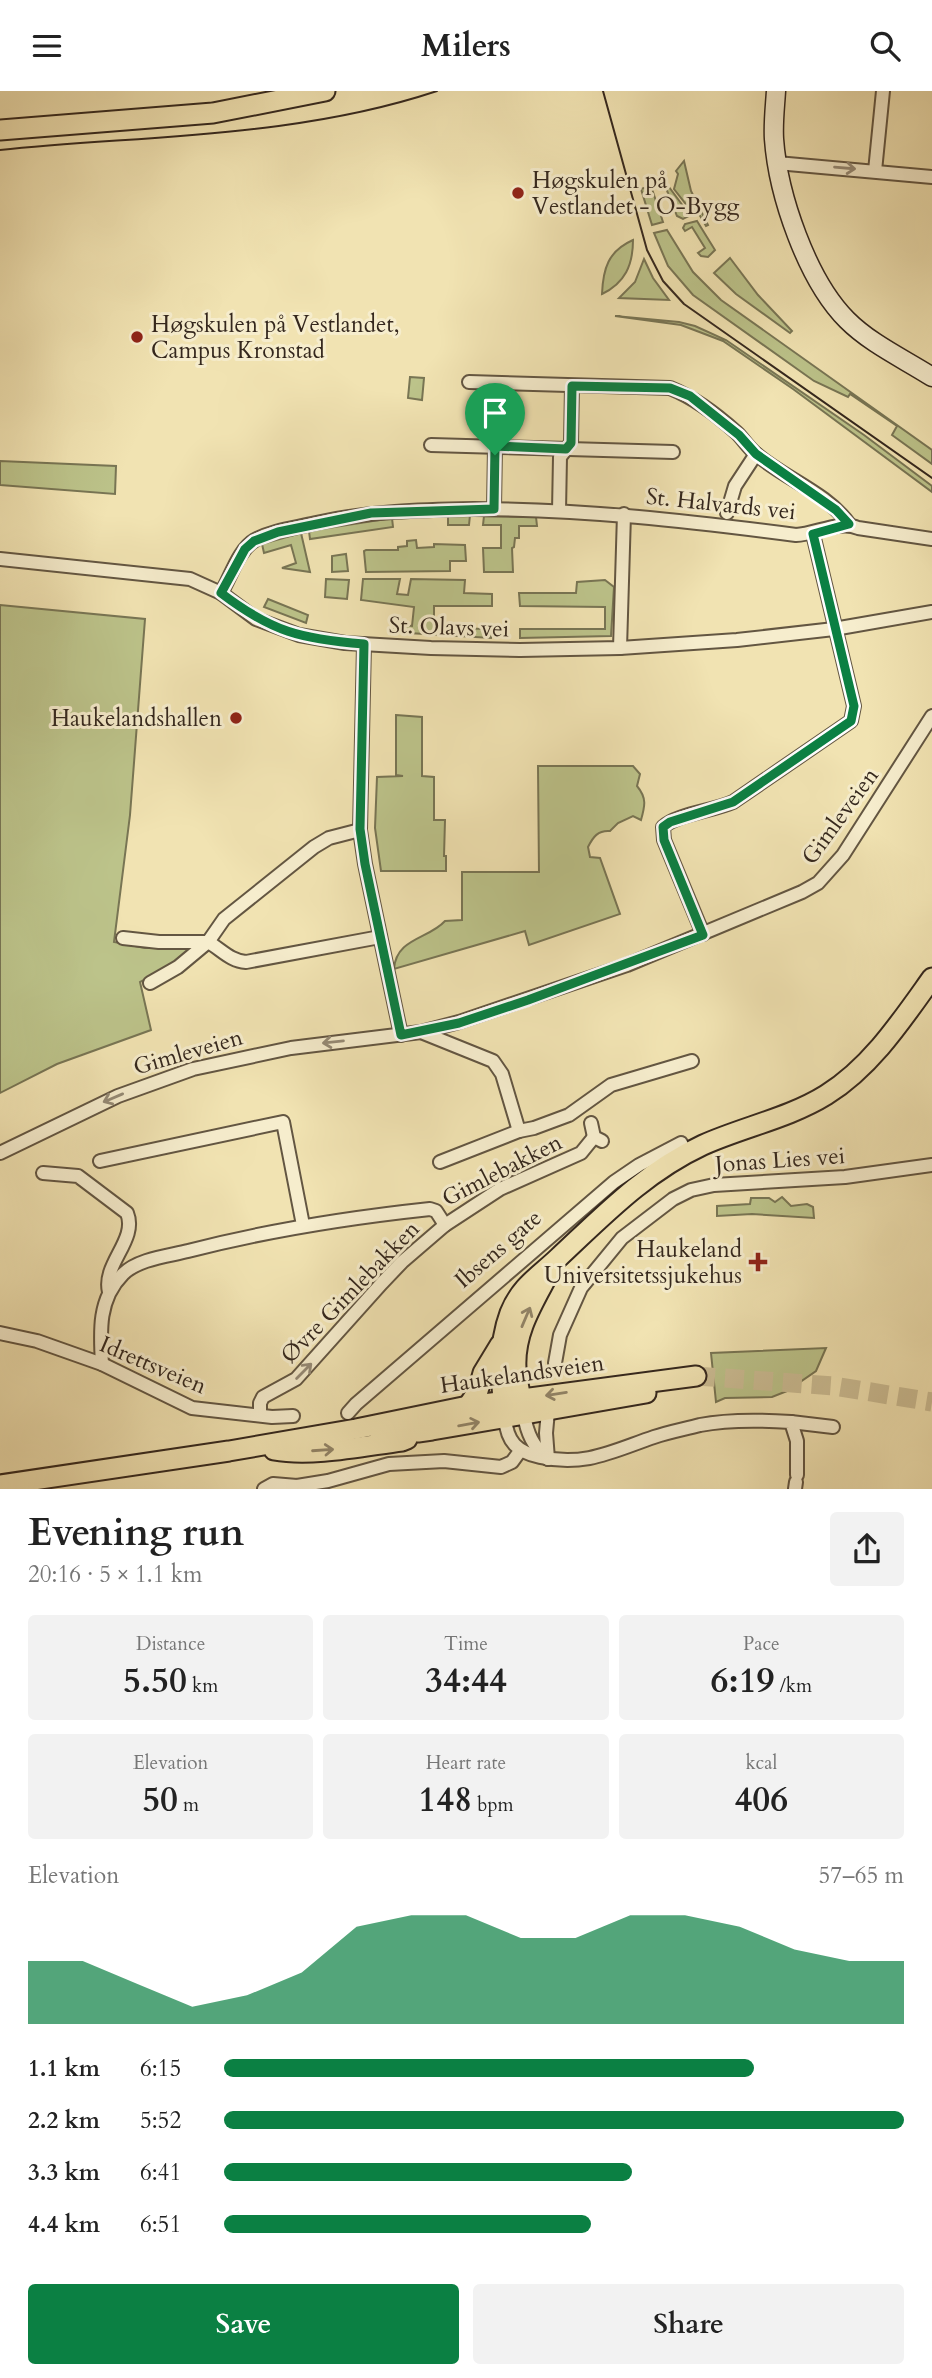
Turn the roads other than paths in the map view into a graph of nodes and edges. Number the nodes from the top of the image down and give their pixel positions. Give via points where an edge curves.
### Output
1 (325, 91) edge
2 (776, 91) edge
3 (883, 91) edge
4 (0, 130) edge
5 (777, 163) junction
6 (875, 171) junction
7 (932, 177) edge
8 (932, 377) edge
9 (469, 382) dead end
10 (572, 386) junction
11 (431, 445) dead end
12 (495, 446) junction
13 (566, 449) junction
14 (673, 452) dead end
15 (756, 454) junction
16 (494, 509) junction
17 (559, 511) junction
18 (727, 513) dead end
19 (624, 514) junction
20 (849, 524) junction
21 (813, 534) junction
22 (932, 539) edge
23 (0, 559) edge
24 (221, 593) junction
25 (932, 612) edge
26 (834, 629) junction
27 (364, 644) junction
28 (620, 648) junction
29 (932, 716) edge
30 (360, 829) junction
31 (703, 935) junction
32 (380, 937) junction
33 (123, 938) dead end
34 (208, 942) junction
35 (932, 978) edge
36 (150, 983) dead end
37 (421, 1032) junction
38 (401, 1035) junction
39 (692, 1061) dead end
40 (581, 1117) junction
41 (519, 1131) junction
42 (0, 1153) edge
43 (687, 1154) junction
44 (100, 1161) dead end
45 (440, 1162) dead end
46 (932, 1165) edge
47 (43, 1173) dead end
48 (303, 1225) junction
49 (445, 1225) junction
50 (555, 1260) junction
51 (110, 1293) junction
52 (0, 1333) edge
53 (503, 1340) junction
54 (555, 1363) dead end
55 (102, 1364) junction
56 (468, 1406) junction
57 (513, 1408) junction
58 (548, 1411) junction
59 (260, 1415) junction
60 (293, 1416) dead end
61 (791, 1422) junction
62 (350, 1424) junction
63 (833, 1427) dead end
64 (418, 1432) junction
65 (256, 1446) junction
66 (520, 1451) junction
67 (548, 1459) junction
68 (796, 1482) edge
69 (0, 1485) edge
70 (36, 1485) edge
71 (264, 1489) edge

1 - 4 main road via 212,113
2 - 5 street
3 - 6 street
5 -> 6 street
5 - 8 street via 801,245 832,303 863,333
6 - 7 street
9 - 10 street, St. Halvards vei
10 - 13 street via 571,443
10 - 15 street, St. Halvards vei via 670,388 709,409
11 - 12 street, St. Halvards vei
12 - 13 street, St. Halvards vei
12 - 16 street
13 - 14 street, St. Halvards vei
13 - 17 street via 560,457
15 - 18 street, St. Halvards vei via 735,485
15 - 20 street, St. Halvards vei
16 - 17 street, St. Halvards vei
16 - 24 street, St. Halvards vei via 371,513 278,532 245,549
17 - 19 street, St. Halvards vei
19 - 21 street, St. Halvards vei
19 - 28 street, St. Halvards vei
20 - 21 street, St. Halvards vei
20 - 22 street, St. Halvards vei
21 - 26 street, St. Halvards vei
23 - 24 street, St. Olavs vei via 190,579
24 - 27 street, St. Olavs vei via 256,619 279,629 321,640
25 - 26 street, St. Olavs vei
26 - 28 street, St. Olavs vei
26 - 31 street, St. Halvards vei via 854,706 851,721 733,802 663,827 664,840
27 - 28 street, St. Olavs vei via 520,650
27 - 30 street
29 - 31 street, Gimleveien via 853,840 818,883
30 - 32 street
30 - 34 street via 314,847 224,919
31 - 37 street, Gimleveien via 528,1000
32 - 34 street via 246,962 232,959
32 - 38 street
33 - 34 street
34 - 36 street
35 - 43 main road, Ibsens gate via 879,1048 844,1082 793,1111
37 - 38 street, Gimleveien
37 - 41 street via 493,1061 502,1074
38 -> 42 street, Gimleveien via 291,1048 193,1069 118,1095
39 - 40 street via 611,1085
40 - 41 street
40 - 49 street, Gimlebakken via 598,1139 581,1153 500,1189
41 - 45 street
43 - 50 main road, Ibsens gate via 622,1197
43 - 62 street, Ibsens gate via 681,1143 614,1182 356,1403
44 - 48 street via 283,1122
46 - 54 street, Jonas Lies vei via 845,1177 713,1185 673,1199 622,1238 581,1288 560,1335
47 - 51 street, Gimlebakken via 78,1176 127,1213 129,1227 108,1280
48 - 49 street, Gimlebakken via 430,1209
48 - 51 street, Gimlebakken via 130,1267
59 -> 49 street, Øvre Gimlebakken via 263,1397 296,1379 388,1276
50 - 53 main road, Ibsens gate via 517,1298
57 -> 50 main road, Ibsens gate via 520,1335
51 - 55 street, Gimlebakken via 102,1312
52 - 55 street, Idrettsveien
53 - 56 main road
53 - 57 main road, Ibsens gate via 500,1361
55 - 59 street, Idrettsveien via 192,1408
56 - 57 main road, Haukelandsveien
56 - 62 main road, Haukelandsveien
57 - 58 main road, Haukelandsveien
58 -> 57 main road, Haukelandsveien via 696,1380
64 -> 57 main road, Haukelandsveien
57 - 66 street, Haukelandsveien via 511,1441
57 - 67 street, Haukelandsveien
58 - 67 street, Haukelandsveien
59 - 60 street, Idrettsveien
61 - 63 street
61 - 67 street via 704,1424 589,1459
61 - 68 street via 797,1441
62 - 64 main road, Haukelandsveien
62 - 65 main road, Haukelandsveien
65 -> 64 main road, Haukelandsveien via 285,1452 353,1448 402,1441
65 - 70 main road, Haukelandsveien
66 - 67 street
66 - 71 street via 501,1467 444,1461 389,1464 328,1481 274,1484
69 - 70 main road, Haukelandsveien

